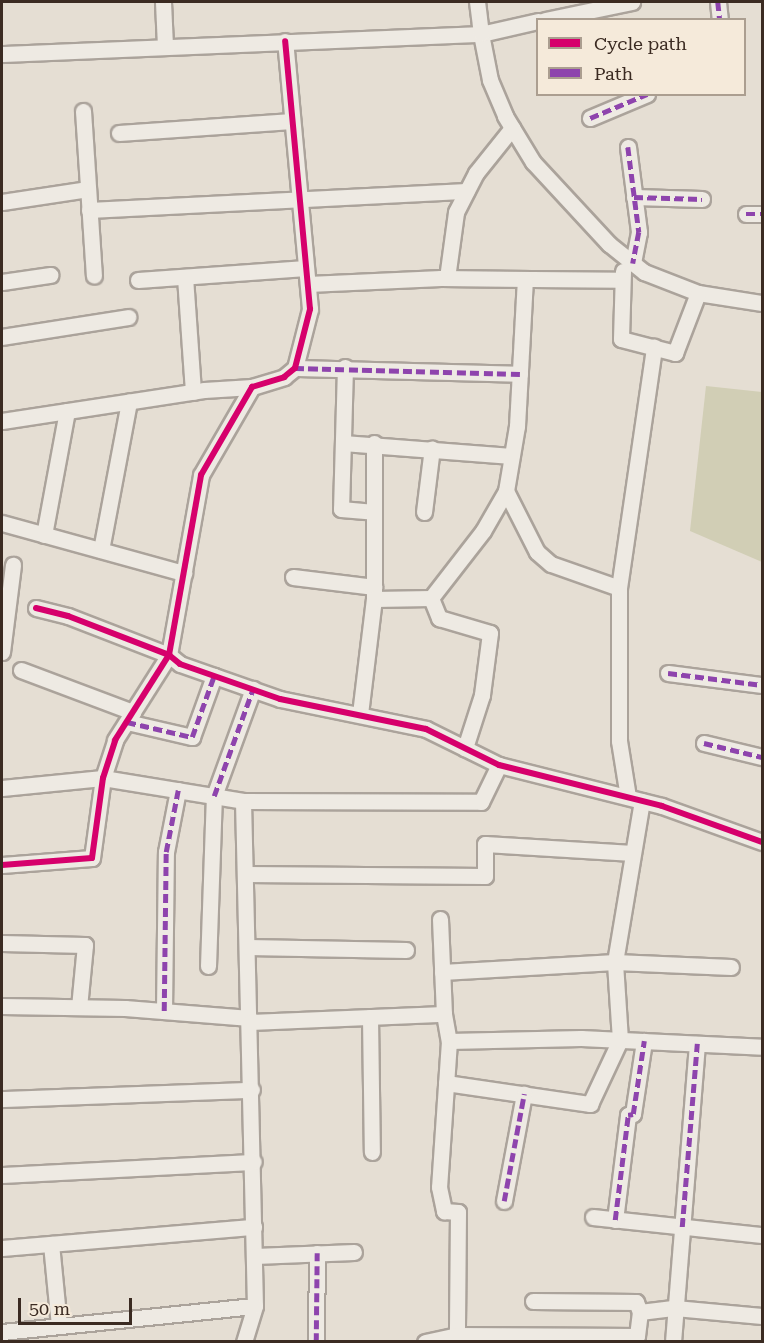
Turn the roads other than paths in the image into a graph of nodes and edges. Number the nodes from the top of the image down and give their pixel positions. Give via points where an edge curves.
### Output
1 (163, 2) edge
2 (477, 2) edge
3 (632, 2) edge
4 (718, 2) edge
5 (555, 18) edge
6 (720, 18) edge
7 (536, 21) edge
8 (481, 34) junction
9 (285, 41) junction
10 (165, 46) junction
11 (2, 54) edge
12 (642, 96) edge
13 (83, 111) dead end
14 (590, 118) dead end
15 (292, 122) junction
16 (512, 128) junction
17 (119, 133) dead end
18 (628, 147) dead end
19 (88, 189) junction
20 (467, 191) junction
21 (634, 197) junction
22 (299, 198) junction
23 (702, 199) dead end
24 (2, 202) edge
25 (89, 210) junction
26 (746, 214) dead end
27 (762, 214) edge
28 (630, 260) junction
29 (50, 275) dead end
30 (94, 276) dead end
31 (307, 276) junction
32 (185, 277) junction
33 (447, 278) junction
34 (525, 279) junction
35 (138, 280) dead end
36 (620, 280) junction
37 (2, 282) edge
38 (698, 292) junction
39 (762, 303) edge
40 (128, 317) dead end
41 (2, 337) edge
42 (654, 347) junction
43 (345, 367) junction
44 (295, 368) junction
45 (520, 374) junction
46 (252, 387) junction
47 (193, 392) junction
48 (129, 402) junction
49 (67, 411) junction
50 (2, 421) edge
51 (343, 443) junction
52 (374, 443) junction
53 (432, 448) junction
54 (512, 456) junction
55 (506, 491) junction
56 (374, 512) junction
57 (424, 512) dead end
58 (2, 523) edge
59 (44, 536) junction
60 (101, 550) junction
61 (13, 565) dead end
62 (184, 573) junction
63 (293, 577) dead end
64 (619, 588) junction
65 (374, 593) junction
66 (430, 598) junction
67 (36, 608) dead end
68 (2, 652) edge
69 (169, 655) junction
70 (21, 670) dead end
71 (668, 673) dead end
72 (214, 676) junction
73 (762, 685) edge
74 (253, 689) junction
75 (360, 714) junction
76 (130, 717) junction
77 (704, 743) dead end
78 (465, 748) junction
79 (762, 757) edge
80 (499, 765) junction
81 (102, 778) junction
82 (2, 788) edge
83 (178, 790) junction
84 (214, 796) junction
85 (635, 799) junction
86 (243, 801) junction
87 (762, 842) edge
88 (633, 853) junction
89 (2, 865) edge
90 (246, 874) junction
91 (440, 919) dead end
92 (2, 943) edge
93 (248, 947) junction
94 (406, 950) dead end
95 (615, 962) junction
96 (208, 966) dead end
97 (731, 967) dead end
98 (442, 972) junction
99 (2, 1006) edge
100 (79, 1007) junction
101 (164, 1011) junction
102 (444, 1014) junction
103 (370, 1017) junction
104 (250, 1020) junction
105 (620, 1040) junction
106 (449, 1041) junction
107 (644, 1041) junction
108 (697, 1044) junction
109 (762, 1047) edge
110 (446, 1083) junction
111 (252, 1090) junction
112 (524, 1094) junction
113 (2, 1099) edge
114 (372, 1152) dead end
115 (254, 1162) junction
116 (2, 1174) edge
117 (504, 1201) dead end
118 (592, 1217) dead end
119 (615, 1220) junction
120 (254, 1227) junction
121 (682, 1227) junction
122 (762, 1235) edge
123 (51, 1244) junction
124 (2, 1248) edge
125 (354, 1252) dead end
126 (317, 1253) junction
127 (255, 1256) junction
128 (533, 1301) dead end
129 (255, 1306) junction
130 (675, 1308) junction
131 (640, 1312) junction
132 (762, 1316) edge
133 (59, 1326) junction
134 (2, 1332) edge
135 (457, 1335) junction
136 (522, 1338) edge
137 (425, 1340) edge
138 (244, 1341) edge
139 (316, 1341) edge
140 (673, 1341) edge

1 - 10 street
2 - 8 street
3 - 5 street
4 - 6 street
7 - 8 street
8 - 9 street
8 - 16 street via 490,80
9 - 10 street
9 - 15 street
10 - 11 street
12 - 14 street
13 - 19 street
15 - 17 street
15 - 22 street
16 - 20 street via 476,173
16 - 28 street via 533,162
18 - 21 street
19 - 24 street
19 - 25 street
20 - 22 street
20 - 33 street via 456,212
21 - 23 street
21 - 28 street via 639,232
22 - 25 street
22 - 31 street
25 - 30 street
26 - 27 street
28 - 36 street
28 - 38 street via 644,272
29 - 37 street
31 - 32 street
31 - 33 street
31 - 44 street via 310,309
32 - 35 street
32 - 47 street
33 - 34 street
34 - 36 street
34 - 45 street
36 - 42 street via 621,339
38 - 39 street
38 - 42 street via 675,353
40 - 41 street
42 - 64 street
43 - 44 street
43 - 45 street
43 - 51 street
44 - 46 street via 284,377
45 - 54 street
46 - 47 street
46 - 62 street via 201,475
47 - 48 street
48 - 49 street
48 - 60 street
49 - 50 street
49 - 59 street
51 - 52 street
51 - 56 street via 341,509
52 - 53 street
52 - 56 street
53 - 54 street
53 - 57 street
54 - 55 street
55 - 64 street via 537,552 551,564
55 - 66 street via 483,531
56 - 65 street
58 - 59 street
59 - 60 street
60 - 62 street
61 - 68 street
62 - 69 street
63 - 65 street
64 - 85 street via 619,741
65 - 66 street
65 - 75 street
66 - 78 street via 439,618 490,633 482,696
67 - 69 street
69 - 72 street via 180,664
69 - 76 street
70 - 76 street
71 - 73 street
72 - 74 street
72 - 76 street via 192,737
74 - 75 street via 280,699
74 - 84 street
75 - 78 street via 426,729
76 - 81 street via 115,740
77 - 79 street
78 - 80 street
80 - 85 street
80 - 86 street via 481,802
81 - 82 street
81 - 83 street
81 - 89 street via 92,858
83 - 84 street
83 - 101 street via 166,852
84 - 86 street
84 - 96 street
85 - 87 street
85 - 88 street
86 - 90 street
88 - 90 street via 485,844 485,876
88 - 95 street
90 - 93 street
91 - 98 street
92 - 100 street via 85,945
93 - 94 street
93 - 104 street
95 - 97 street
95 - 98 street
95 - 105 street
98 - 102 street
99 - 100 street
100 - 101 street
101 - 104 street
102 - 103 street
102 - 106 street
103 - 104 street
103 - 114 street
104 - 111 street
105 - 106 street
105 - 107 street
105 - 112 street via 590,1104
106 - 110 street
107 - 108 street
107 - 119 street via 633,1114 628,1114
108 - 109 street
108 - 121 street
110 - 112 street
110 - 135 street via 439,1187 444,1211 458,1212
111 - 113 street
111 - 115 street
112 - 117 street
115 - 116 street
115 - 120 street
118 - 119 street
119 - 121 street
120 - 123 street
120 - 127 street
121 - 122 street
121 - 130 street
123 - 124 street
123 - 133 street
125 - 126 street
126 - 127 street
126 - 139 street
127 - 129 street
128 - 131 street via 636,1302
129 - 133 street
129 - 138 street
130 - 131 street
130 - 132 street
130 - 140 street
131 - 136 street via 637,1336
133 - 134 street
135 - 136 street
135 - 137 street

